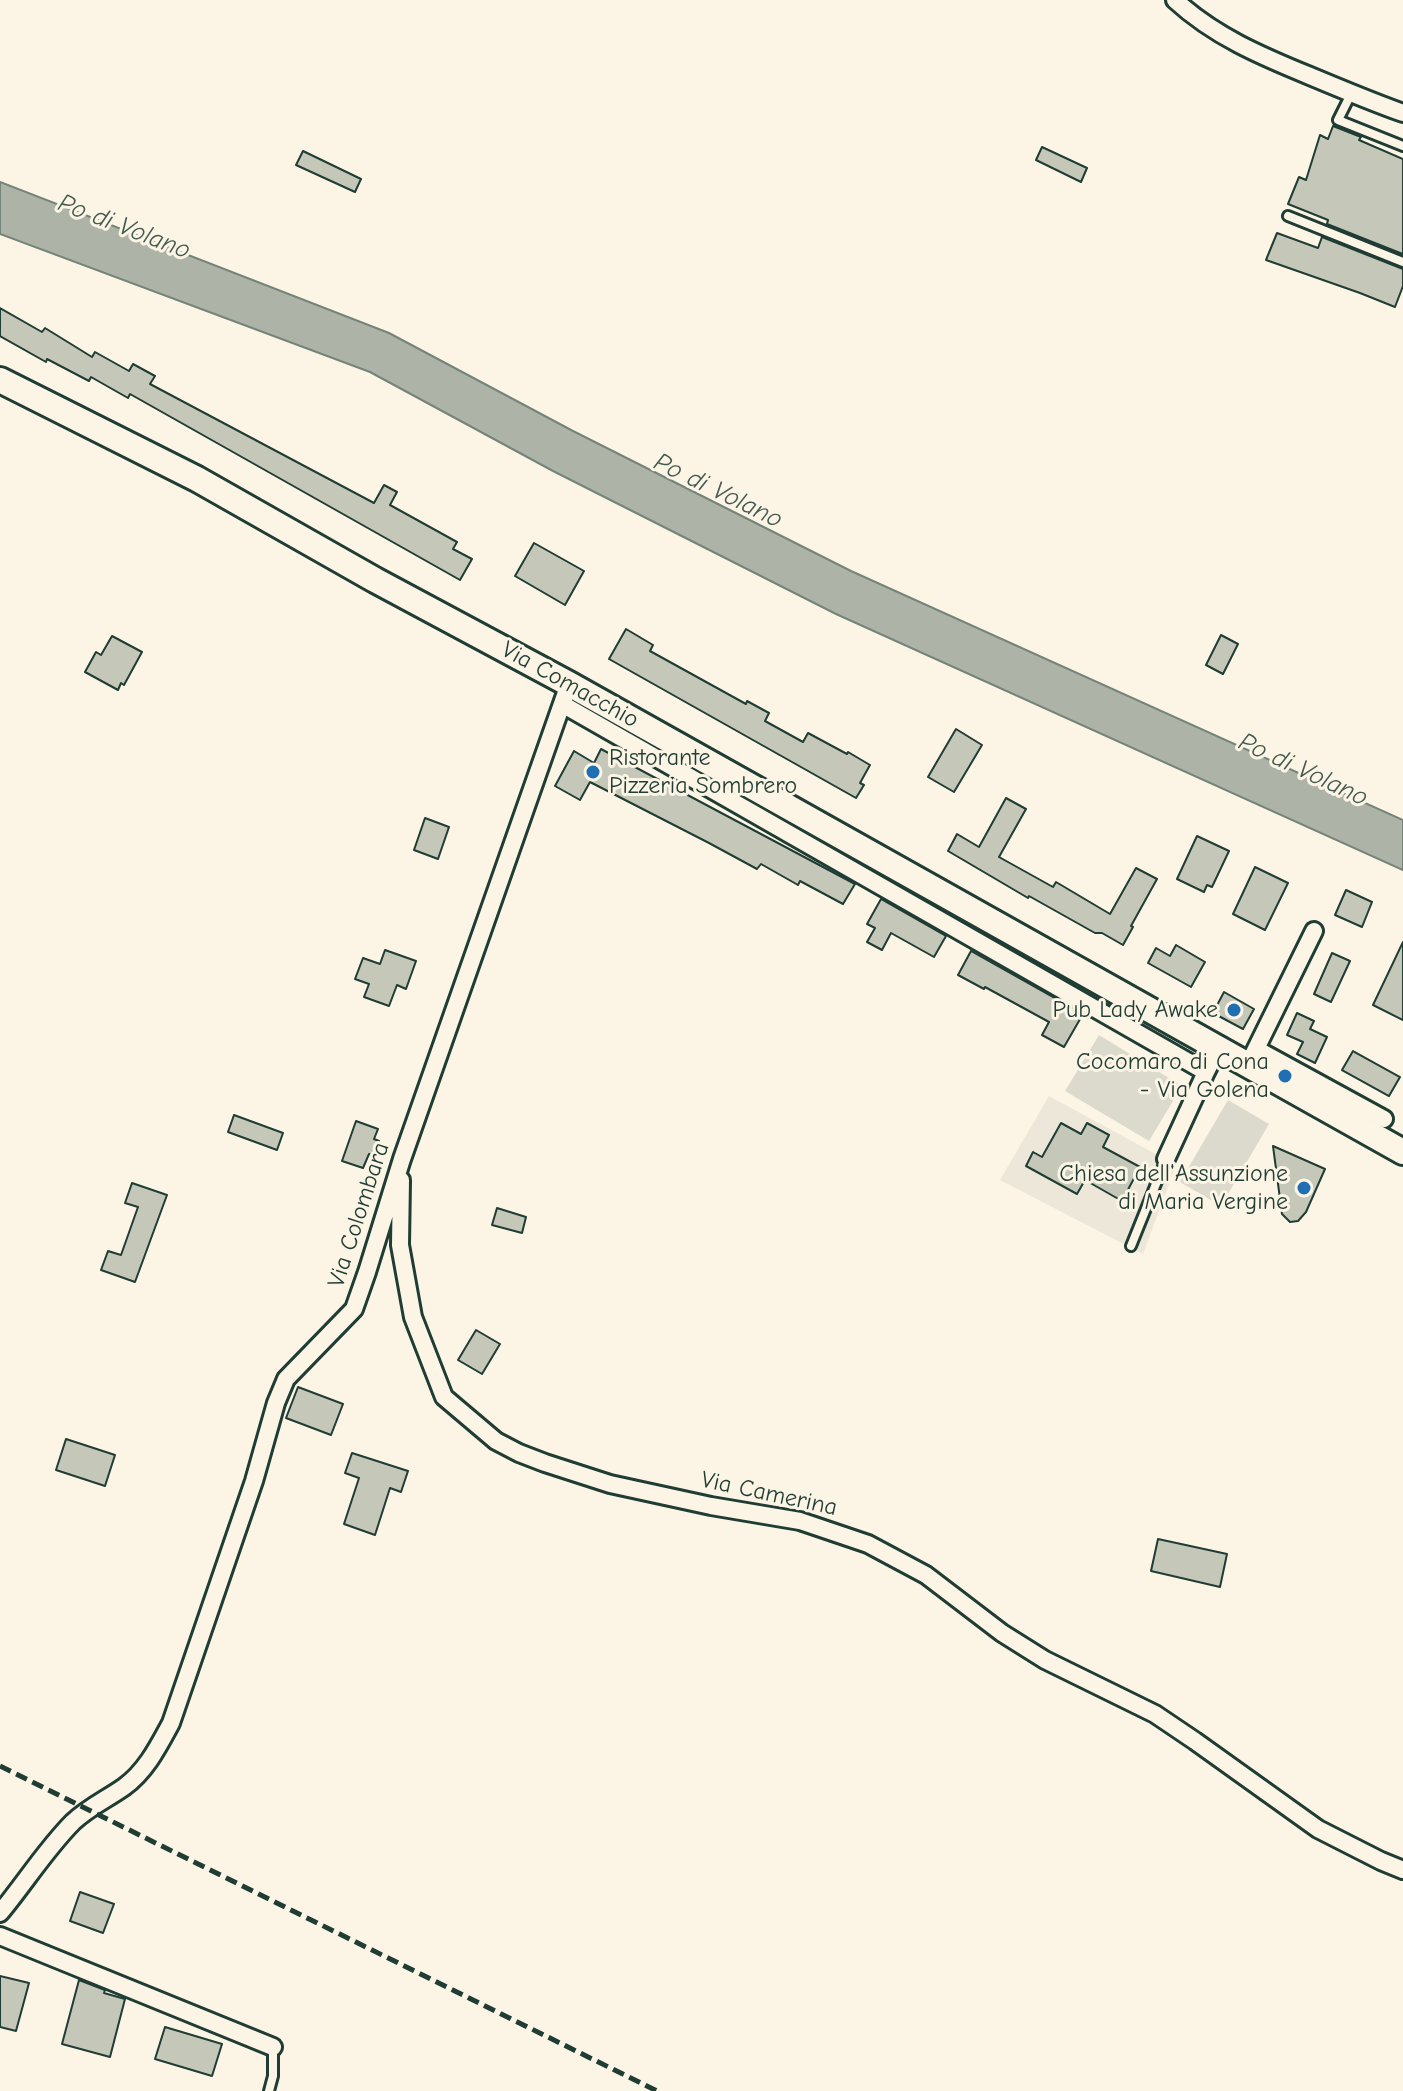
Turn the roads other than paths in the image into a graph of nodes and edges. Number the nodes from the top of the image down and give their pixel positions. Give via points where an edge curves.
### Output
1 (1175, 0) edge
2 (1352, 93) junction
3 (1403, 113) edge
4 (1403, 146) edge
5 (1288, 216) dead end
6 (1403, 262) edge
7 (0, 380) edge
8 (566, 694) junction
9 (931, 901) junction
10 (1314, 931) dead end
11 (1107, 985) junction
12 (1093, 1008) junction
13 (1218, 1048) junction
14 (1252, 1057) junction
15 (1206, 1072) junction
16 (1384, 1119) dead end
17 (1401, 1144) edge
18 (402, 1159) junction
19 (1166, 1159) joint
20 (1131, 1246) dead end
21 (1403, 1870) edge
22 (0, 1913) edge
23 (0, 1936) edge
24 (273, 2047) joint
25 (269, 2091) edge

1 - 2 street via 1238,45
2 - 3 street
2 - 4 lane via 1338,120
5 - 6 lane
7 - 8 main road, Via Comacchio via 197,479
8 - 9 main road, Via Comacchio
8 - 18 street, Via Colombara
9 - 11 main road, Via Comacchio
9 - 12 street, Via Comacchio
10 - 14 street
11 - 12 street
11 - 13 main road, Via Comacchio
12 - 15 street, Via Comacchio
13 - 14 main road, Via Comacchio
13 - 15 street
14 - 16 street, Via Comacchio
14 - 17 main road, Via Comacchio
15 - 19 street
18 - 21 street, Via Camerina via 400,1245 413,1317 444,1397 496,1441 610,1484 800,1521 868,1544 926,1575 1045,1660 1155,1714 1318,1829
18 - 22 street, Via Colombara via 354,1309 286,1379 276,1403 171,1723 139,1775 72,1823
19 - 20 lane
23 - 24 street
24 - 25 lane

